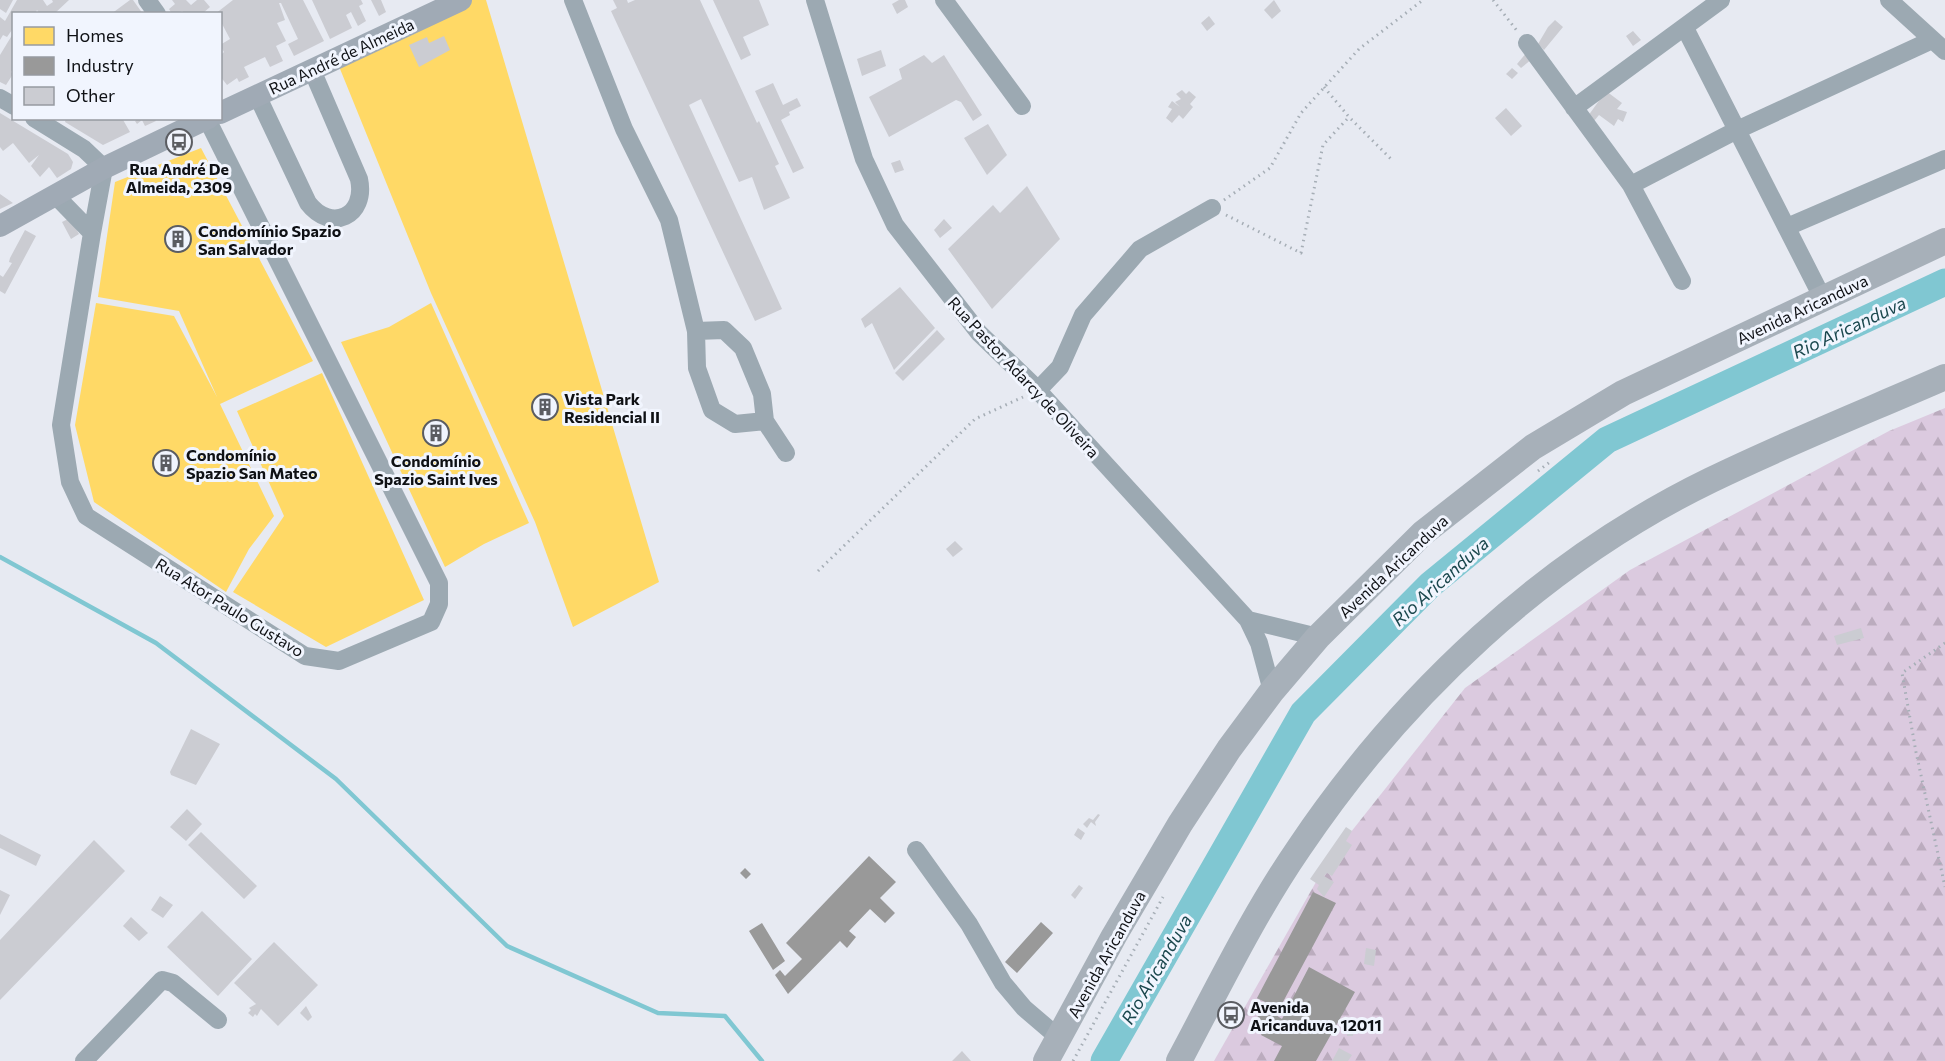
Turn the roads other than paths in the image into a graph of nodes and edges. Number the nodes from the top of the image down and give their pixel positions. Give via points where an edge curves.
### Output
1 (461, 0) edge
2 (573, 0) edge
3 (815, 0) edge
4 (944, 0) edge
5 (1720, 0) edge
6 (1888, 0) edge
7 (1685, 28) junction
8 (1527, 43) road end
9 (1939, 45) edge
10 (312, 70) junction
11 (257, 95) junction
12 (1022, 106) dead end
13 (1574, 108) junction
14 (222, 110) edge
15 (37, 120) edge
16 (201, 120) edge
17 (221, 120) edge
18 (1735, 131) junction
19 (1945, 159) edge
20 (104, 168) junction
21 (1631, 185) junction
22 (55, 195) junction
23 (1212, 208) road end
24 (0, 226) edge
25 (1787, 227) junction
26 (92, 233) junction
27 (1945, 242) edge
28 (1682, 280) dead end
29 (1823, 299) junction
30 (696, 331) junction
31 (1945, 377) edge
32 (1038, 390) junction
33 (765, 421) junction
34 (786, 453) dead end
35 (1248, 620) junction
36 (1318, 637) junction
37 (1272, 691) junction
38 (916, 850) dead end
39 (218, 1020) dead end
40 (1059, 1038) junction
41 (84, 1061) edge
42 (1046, 1061) edge
43 (1179, 1061) edge

1 - 10 main road, Rua André de Almeida
2 - 30 street via 624,129 669,220
3 - 32 street, Rua Pastor Adarcy de Oliveira via 864,159 895,225 979,333
4 - 12 street
5 - 7 street
6 - 9 street
7 - 13 street
7 - 18 street
8 - 13 street
9 - 18 street
10 - 11 main road, Rua André de Almeida
10 - 11 street via 359,179 362,192 358,204 346,216 329,219 316,213 308,203
11 - 14 main road, Rua André de Almeida
13 - 21 street
15 - 20 street via 84,149
16 - 20 main road, Rua André de Almeida
17 - 26 street, Rua Ator Paulo Gustavo via 439,583 439,604 430,621 339,661 305,656 86,516 70,482 61,425
18 - 21 street
18 - 25 street
19 - 25 street
20 - 22 main road, Rua André de Almeida
20 - 26 street, Rua Ator Paulo Gustavo
21 - 28 street
22 - 24 main road, Rua André de Almeida
22 - 26 street
23 - 32 street via 1140,249 1083,315 1060,367
25 - 29 street
27 - 29 highway, Avenida Aricanduva
29 - 36 highway, Avenida Aricanduva via 1623,393 1533,447 1423,533
30 - 33 street via 724,330 743,348 762,394
30 - 33 street via 697,368 712,410 735,424
31 - 43 highway via 1710,481 1576,562 1481,636 1404,712 1349,778 1298,849
32 - 35 street, Rua Pastor Adarcy de Oliveira
33 - 34 street
35 - 36 street
35 - 37 street, Rua Pastor Adarcy de Oliveira via 1259,643
36 - 37 highway, Avenida Aricanduva
37 - 40 highway, Avenida Aricanduva via 1180,824
38 - 40 street via 969,924 1003,983 1024,1008
39 - 41 street via 173,983 162,980
40 - 42 highway, Avenida Aricanduva

